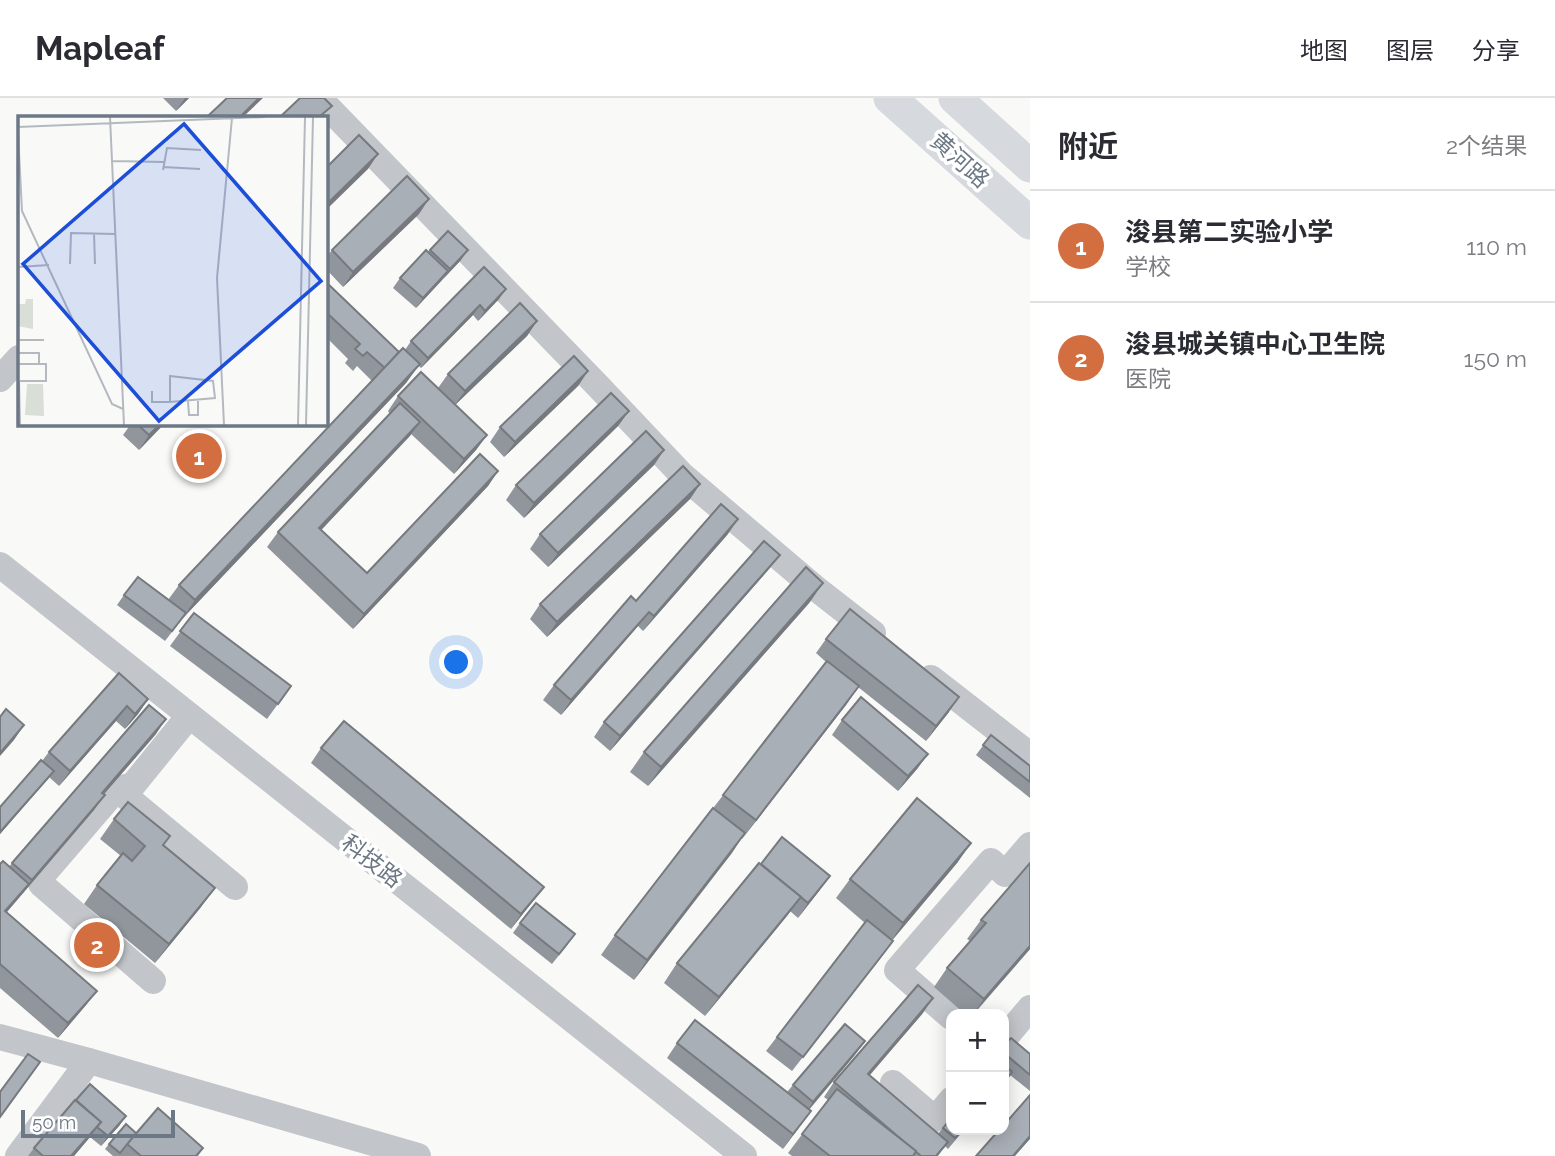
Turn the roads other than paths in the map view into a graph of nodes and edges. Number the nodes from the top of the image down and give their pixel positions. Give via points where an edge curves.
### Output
1 (318, 98) edge
2 (890, 98) edge
3 (954, 98) edge
4 (1030, 166) edge
5 (1030, 223) edge
6 (18, 359) edge
7 (0, 379) edge
8 (0, 565) edge
9 (889, 645) edge
10 (911, 662) edge
11 (189, 716) junction
12 (1030, 755) edge
13 (118, 790) junction
14 (1030, 845) edge
15 (235, 887) dead end
16 (153, 981) dead end
17 (1030, 1008) edge
18 (946, 1013) edge
19 (1009, 1032) edge
20 (0, 1037) edge
21 (89, 1061) junction
22 (893, 1083) dead end
23 (946, 1106) edge
24 (18, 1156) edge
25 (418, 1156) edge
26 (744, 1156) edge

1 - 9 street via 682,475
2 - 5 main road, 黄河路
3 - 4 main road, 黄河路
6 - 7 street
8 - 11 street, 科技路
10 - 12 street
11 - 13 street via 133,785
11 - 26 street, 科技路
13 - 15 street
13 - 16 street via 40,878 41,884
14 - 18 street via 1005,874 991,861 897,970
17 - 19 street
20 - 21 street
21 - 24 street
21 - 25 street
22 - 23 street via 934,1119

